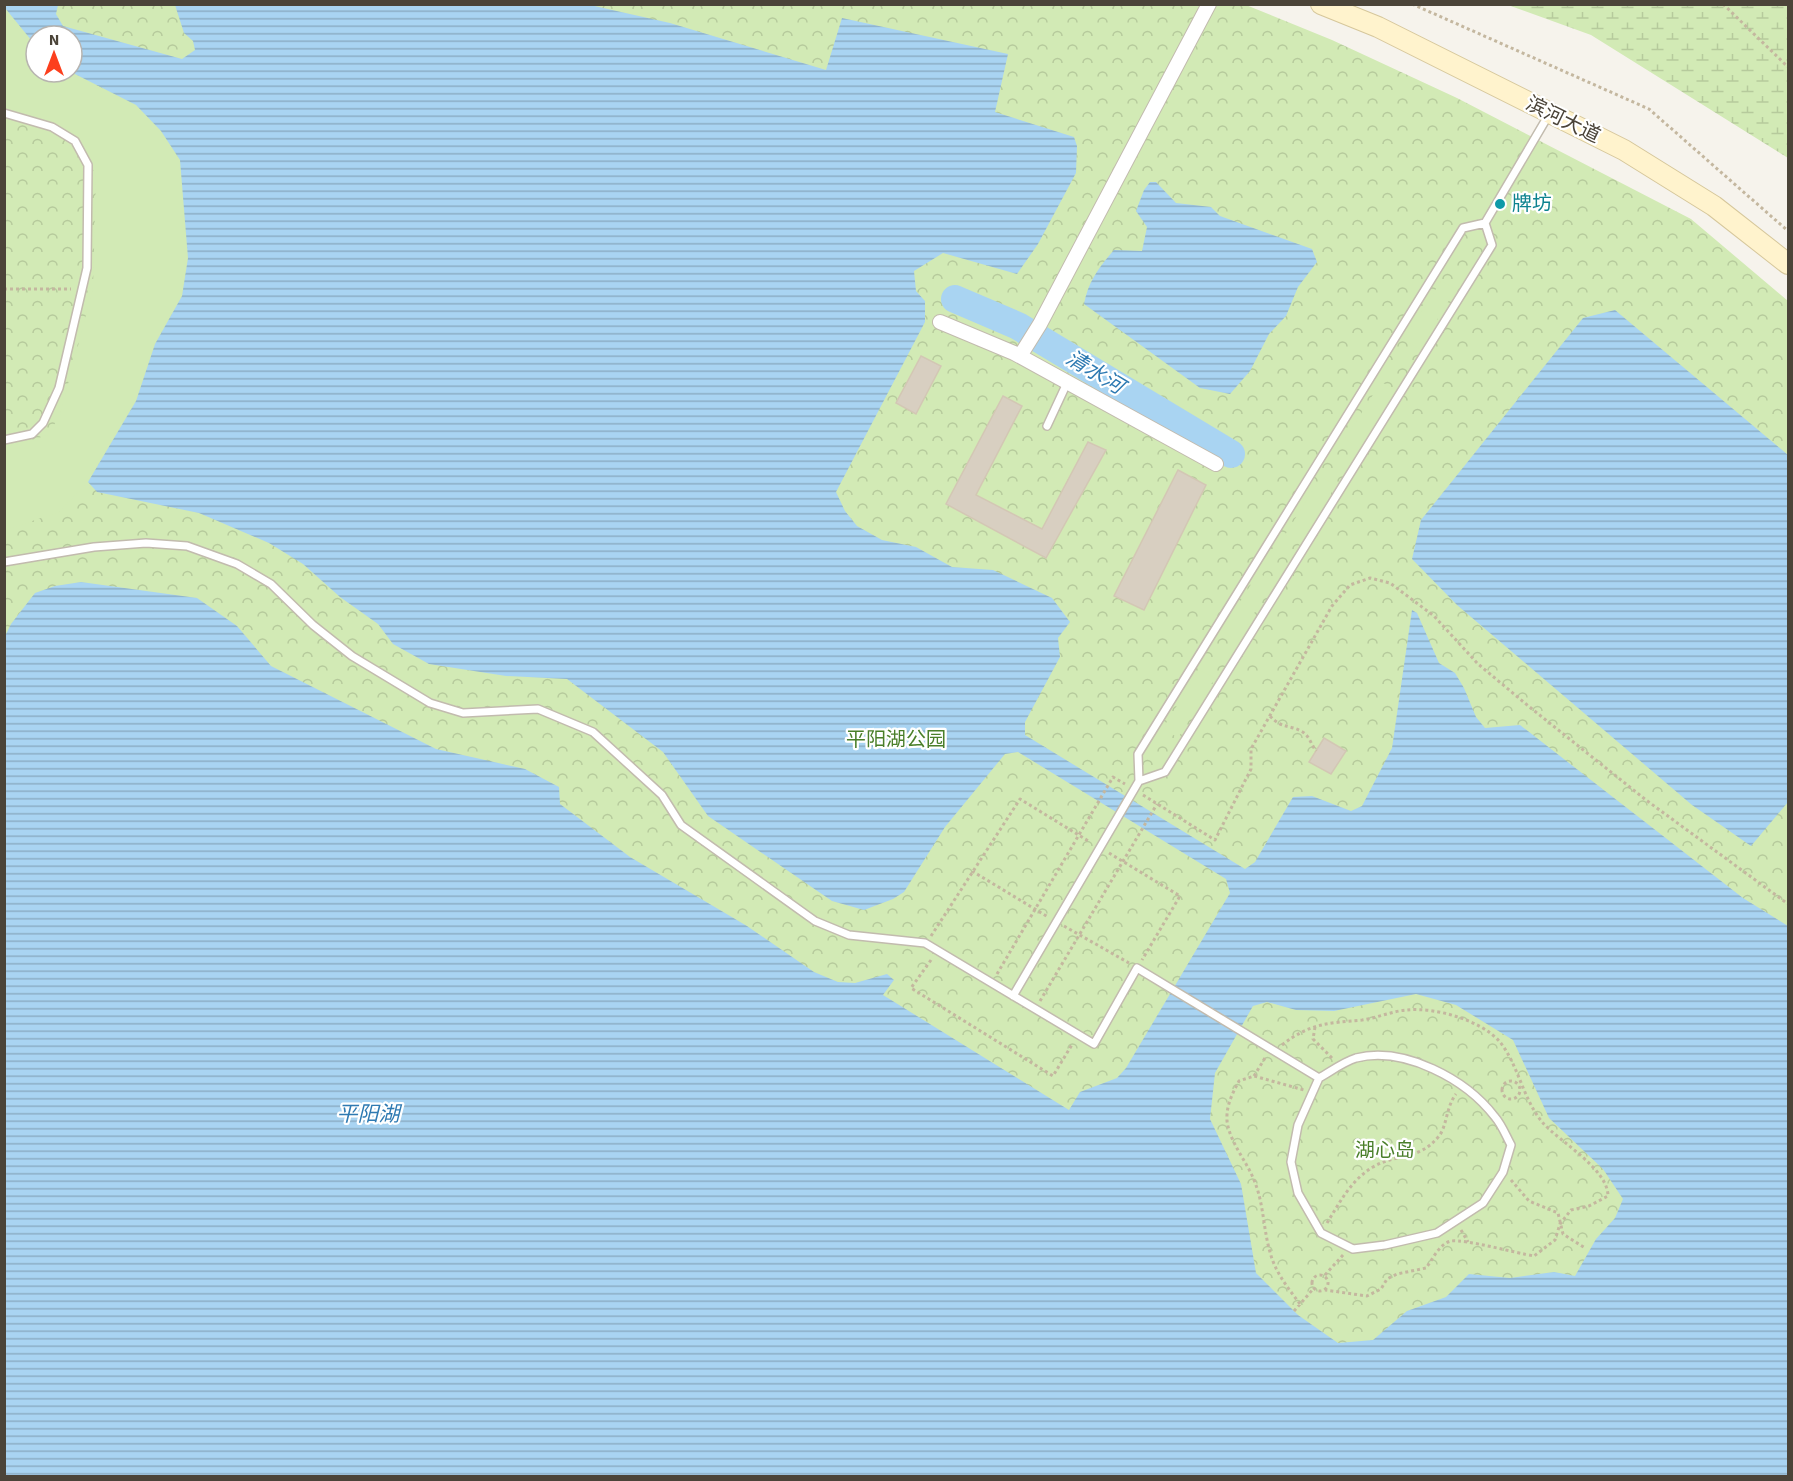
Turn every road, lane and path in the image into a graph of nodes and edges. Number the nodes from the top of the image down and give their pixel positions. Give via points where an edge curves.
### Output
1 (1209, 4) edge
2 (1321, 4) edge
3 (1412, 4) edge
4 (1723, 4) edge
5 (1788, 67) edge
6 (4, 113) edge
7 (1549, 114) junction
8 (1485, 223) junction
9 (1788, 231) edge
10 (1788, 264) edge
11 (4, 289) edge
12 (84, 290) junction
13 (940, 322) dead end
14 (1020, 356) junction
15 (1067, 382) junction
16 (1047, 426) dead end
17 (4, 440) edge
18 (1216, 464) dead end
19 (4, 562) edge
20 (1270, 716) junction
21 (1316, 751) dead end
22 (1139, 781) junction
23 (1134, 789) junction
24 (1157, 804) junction
25 (1079, 835) junction
26 (1100, 848) junction
27 (1123, 861) junction
28 (1788, 904) edge
29 (926, 944) junction
30 (938, 951) junction
31 (1137, 968) junction
32 (992, 983) junction
33 (1013, 996) junction
34 (1035, 1009) junction
35 (1315, 1027) junction
36 (1078, 1035) junction
37 (1273, 1051) junction
38 (1341, 1066) junction
39 (1254, 1076) junction
40 (1319, 1078) junction
41 (1519, 1083) junction
42 (1462, 1085) junction
43 (1312, 1093) junction
44 (1503, 1173) junction
45 (1455, 1221) junction
46 (1560, 1224) junction
47 (1321, 1233) junction
48 (1469, 1243) junction
49 (1350, 1247) junction
50 (1585, 1248) dead end
51 (1325, 1275) junction
52 (1314, 1288) junction
53 (1325, 1290) junction
54 (1300, 1304) junction
55 (1294, 1311) dead end

1 - 14 street
2 - 7 main road, 滨河大道 via 1378,27
3 - 9 path via 1649,108
4 - 5 path
6 - 12 lane via 52,127 75,141 88,165
7 - 8 lane
7 - 10 main road, 滨河大道 via 1624,150 1714,206
8 - 22 lane via 1463,228 1138,754
8 - 22 lane via 1492,245 1164,772
11 - 12 path
12 - 17 lane via 59,388 43,423 32,434
13 - 14 street
14 - 15 street
15 - 16 lane
15 - 18 street
19 - 29 lane via 146,543 187,546 237,564 271,584 352,656 430,703 463,713 538,709 592,732 662,795 681,825 815,921 849,935
20 - 21 path via 1279,726 1301,730
20 - 24 path via 1251,750 1251,769 1215,840
20 - 28 path via 1332,606 1350,585 1370,578 1390,583 1434,616 1478,664 1532,709 1646,800
22 - 23 lane
23 - 24 path
23 - 25 path via 1113,777
23 - 26 lane
24 - 27 path
25 - 26 path
25 - 29 path via 1020,799
25 - 32 path
26 - 27 path
26 - 33 lane
27 - 31 path via 1180,896
27 - 34 path
29 - 30 lane
30 - 32 lane
30 - 36 path via 911,988 1053,1076
31 - 36 lane via 1094,1044
31 - 37 lane
32 - 33 lane
33 - 34 lane
34 - 36 lane
35 - 37 path via 1291,1037
35 - 38 path via 1313,1039
35 - 41 path via 1323,1022 1365,1020 1408,1009 1447,1014 1481,1028 1499,1041
37 - 39 path
37 - 40 lane
38 - 40 lane
38 - 42 lane via 1355,1059 1386,1054 1413,1061
39 - 43 path
39 - 54 path via 1239,1081 1229,1097 1227,1120 1257,1188 1270,1253 1281,1279
40 - 43 lane
41 - 41 path via 1517,1097 1508,1100 1503,1096 1503,1084
41 - 46 path via 1542,1122 1594,1168 1608,1189 1608,1196 1571,1210
42 - 44 lane via 1496,1117 1510,1145
42 - 47 path via 1448,1105 1440,1135 1414,1156 1375,1166 1356,1179
43 - 47 lane via 1298,1125 1291,1162 1298,1193
44 - 45 lane via 1483,1203
44 - 46 path via 1529,1201 1558,1213
45 - 48 path
45 - 49 lane via 1437,1233 1385,1245
46 - 48 path via 1555,1240 1534,1256
46 - 50 path via 1563,1234
47 - 49 lane
48 - 53 path via 1452,1241 1440,1248 1426,1268 1396,1274 1367,1296
49 - 51 path
51 - 52 path via 1313,1278
51 - 53 path via 1329,1283
52 - 53 path
52 - 54 path
54 - 55 path

